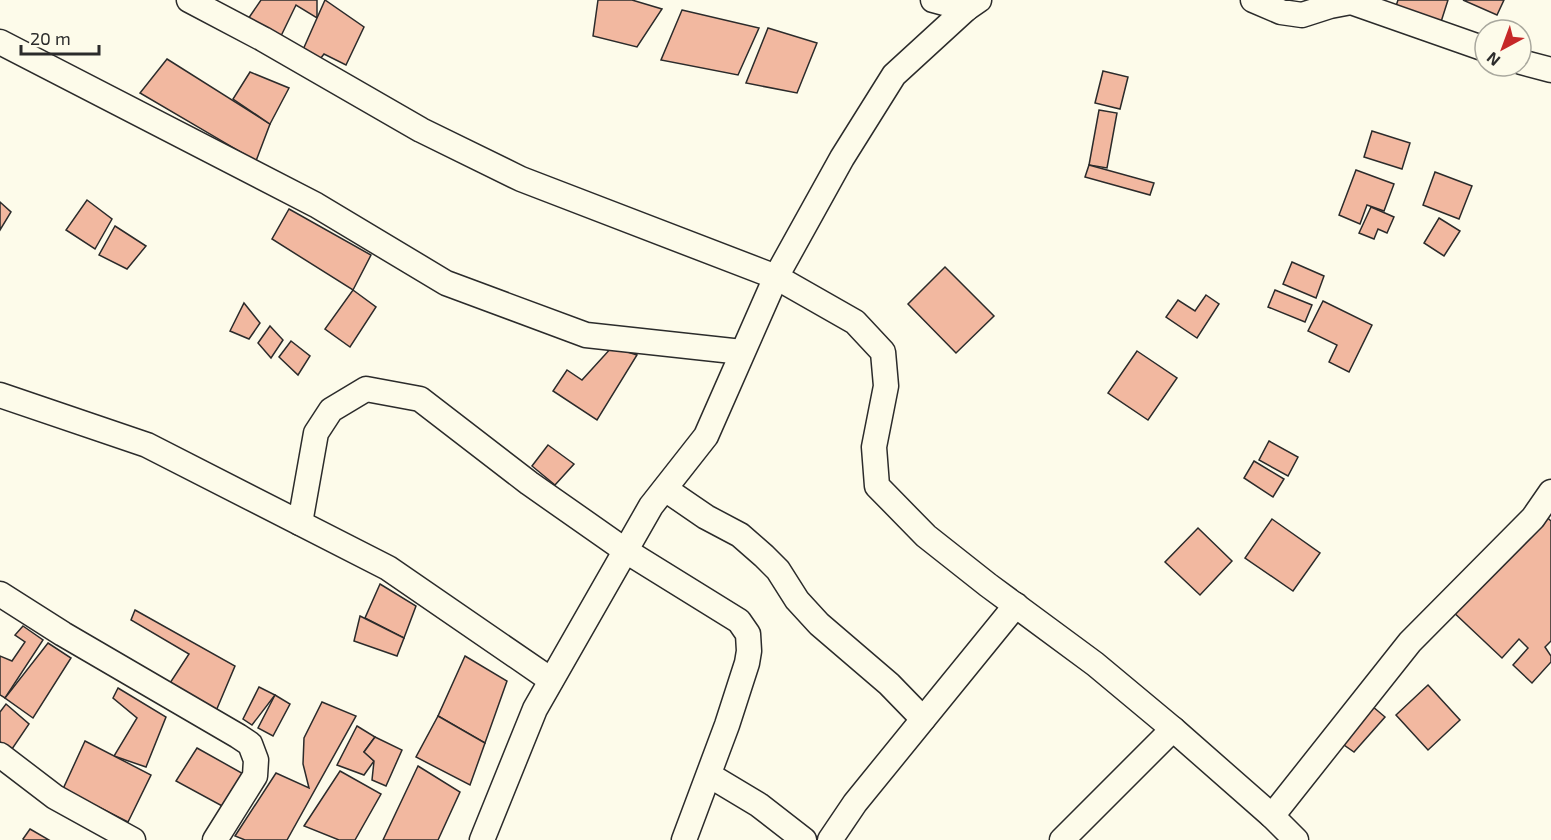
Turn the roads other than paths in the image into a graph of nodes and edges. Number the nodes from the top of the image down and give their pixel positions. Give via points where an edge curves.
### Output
1 (189, 0) edge
2 (933, 0) edge
3 (1253, 0) edge
4 (1332, 3) edge
5 (972, 5) edge
6 (0, 42) edge
7 (1473, 45) edge
8 (1533, 65) edge
9 (1551, 70) edge
10 (776, 277) junction
11 (742, 352) junction
12 (0, 395) edge
13 (665, 489) junction
14 (1551, 492) edge
15 (300, 523) junction
16 (626, 551) junction
17 (0, 594) edge
18 (1016, 605) junction
19 (552, 680) junction
20 (922, 719) junction
21 (1173, 729) junction
22 (0, 754) edge
23 (709, 775) junction
24 (1272, 816) junction
25 (133, 840) edge
26 (215, 840) edge
27 (482, 840) edge
28 (684, 840) edge
29 (804, 840) edge
30 (830, 840) edge
31 (1062, 840) edge
32 (1296, 840) edge

1 - 10 street via 421,130 521,179
2 - 5 street
3 - 4 street via 1281,12 1302,15
4 - 7 street via 1351,2
5 - 10 street via 894,75 842,158
6 - 11 street via 316,205 446,283 586,335
8 - 9 street
10 - 11 street
10 - 18 street via 855,322 883,352 886,386 874,447 877,486 926,536
11 - 13 street via 706,436
12 - 15 street via 147,445
13 - 16 street
13 - 20 street via 740,535 764,556 819,624 889,684
14 - 24 street via 1533,518 1410,642
15 - 16 street via 316,434 331,410 366,389 420,399
15 - 19 street via 388,568
16 - 19 street
16 - 23 street via 739,621 748,634 747,663
17 - 26 street via 250,744 256,760 255,776
18 - 20 street
18 - 21 street
19 - 27 street via 535,709
20 - 30 street
21 - 24 street
21 - 31 street
22 - 25 street via 55,797
23 - 28 street
23 - 29 street via 759,805
24 - 32 street

